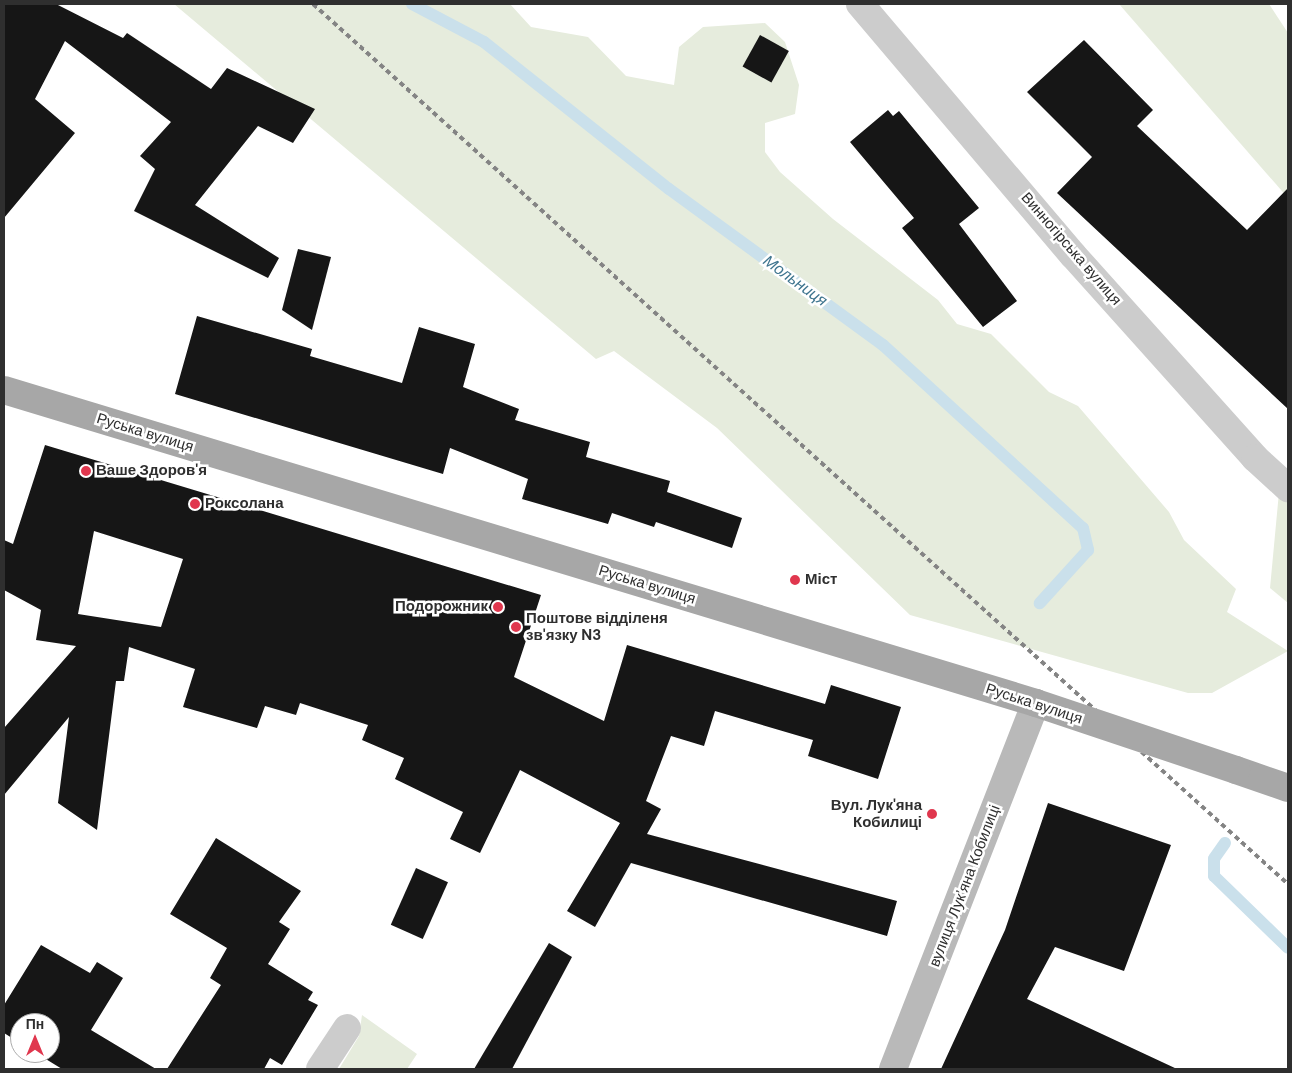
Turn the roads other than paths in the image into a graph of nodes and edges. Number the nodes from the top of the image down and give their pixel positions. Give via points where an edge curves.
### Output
1 (860, 4) edge
2 (4, 390) edge
3 (1288, 488) edge
4 (1036, 703) junction
5 (1288, 788) edge
6 (346, 1028) dead end
7 (320, 1069) edge
8 (893, 1069) edge

1 - 3 street, Винногірська вулиця via 1073,255 1255,458
2 - 4 main road, Руська вулиця
4 - 5 main road, Руська вулиця, bridge
4 - 8 street, вулиця Лукʼяна Кобилиці
6 - 7 street

